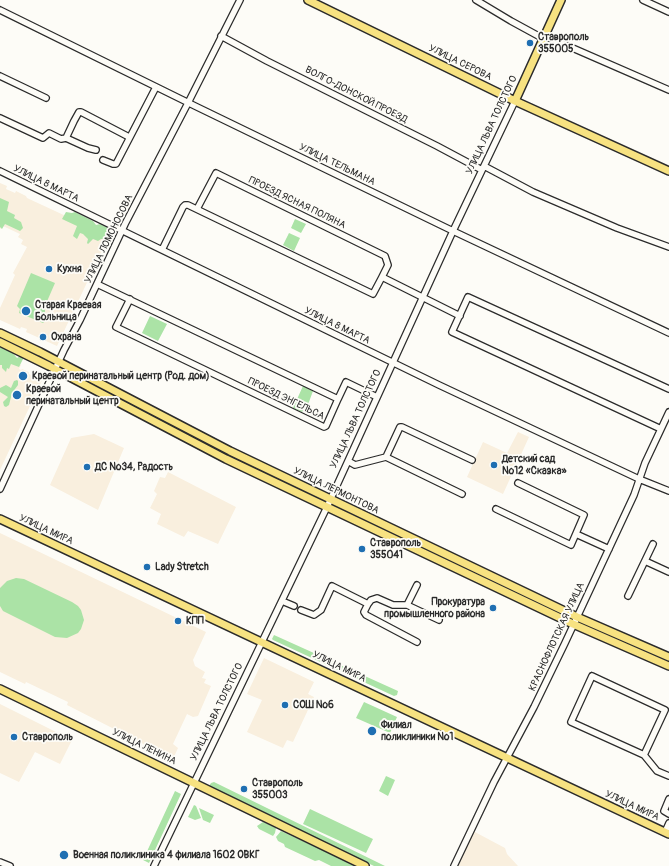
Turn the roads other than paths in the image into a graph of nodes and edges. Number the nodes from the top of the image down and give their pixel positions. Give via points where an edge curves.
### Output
1 (240, 0) edge
2 (308, 0) edge
3 (476, 0) edge
4 (561, 0) edge
5 (643, 0) edge
6 (0, 10) edge
7 (669, 12) edge
8 (221, 36) junction
9 (545, 37) junction
10 (0, 76) edge
11 (156, 87) junction
12 (669, 90) edge
13 (46, 98) dead end
14 (515, 100) junction
15 (188, 103) junction
16 (0, 118) edge
17 (130, 137) junction
18 (66, 138) junction
19 (96, 150) dead end
20 (103, 160) dead end
21 (483, 168) junction
22 (0, 171) edge
23 (669, 171) edge
24 (197, 209) junction
25 (122, 231) junction
26 (453, 231) junction
27 (669, 247) edge
28 (162, 250) junction
29 (382, 277) junction
30 (97, 284) junction
31 (422, 298) junction
32 (130, 299) junction
33 (460, 316) junction
34 (0, 333) edge
35 (669, 333) edge
36 (0, 342) edge
37 (59, 362) junction
38 (393, 363) junction
39 (56, 369) junction
40 (669, 389) edge
41 (377, 397) junction
42 (338, 399) junction
43 (669, 412) edge
44 (661, 429) junction
45 (386, 457) junction
46 (472, 460) dead end
47 (348, 461) junction
48 (639, 478) junction
49 (518, 483) dead end
50 (0, 489) edge
51 (669, 491) edge
52 (462, 494) dead end
53 (331, 499) junction
54 (327, 507) junction
55 (496, 509) dead end
56 (0, 519) edge
57 (576, 534) junction
58 (653, 544) dead end
59 (609, 549) junction
60 (645, 561) junction
61 (669, 572) edge
62 (417, 585) dead end
63 (628, 596) dead end
64 (282, 601) junction
65 (368, 604) junction
66 (407, 605) junction
67 (294, 606) dead end
68 (301, 610) dead end
69 (577, 617) junction
70 (439, 620) dead end
71 (573, 624) junction
72 (262, 642) junction
73 (417, 642) dead end
74 (669, 657) edge
75 (669, 666) edge
76 (0, 689) edge
77 (644, 755) junction
78 (506, 758) junction
79 (669, 776) edge
80 (194, 783) junction
81 (669, 800) edge
82 (669, 814) edge
83 (669, 823) edge
84 (667, 833) edge
85 (0, 862) edge
86 (10, 866) edge
87 (154, 866) edge
88 (365, 866) edge
89 (454, 866) edge

1 - 8 street, УЛИЦА ЛОМОНОСОВА
2 - 14 main road, УЛИЦА СЕРОВА
3 - 9 street via 511,22
4 - 9 main road, УЛИЦА ЛЬВА ТОЛСТОГО
5 - 7 street
6 - 11 street, УЛИЦА ТЕЛЬМАНА
8 - 15 street, УЛИЦА ЛОМОНОСОВА
8 - 21 street, ВОЛГО-ДОНСКОЙ ПРОЕЗД
9 - 12 street
9 - 14 main road, УЛИЦА ЛЬВА ТОЛСТОГО
10 - 13 street
11 - 15 street, УЛИЦА ТЕЛЬМАНА
11 - 17 street
14 - 21 street, УЛИЦА ЛЬВА ТОЛСТОГО
14 - 23 main road, УЛИЦА СЕРОВА
15 - 25 street, УЛИЦА ЛОМОНОСОВА
15 - 26 street, УЛИЦА ТЕЛЬМАНА
16 - 18 street via 44,138 49,133 61,139
17 - 18 street via 79,112
17 - 20 street via 116,164
18 - 19 street
21 - 26 street, УЛИЦА ЛЬВА ТОЛСТОГО
21 - 27 street, ВОЛГО-ДОНСКОЙ ПРОЕЗД via 617,228
22 - 25 street, УЛИЦА 8 МАРТА
24 - 28 street via 188,205 183,207
24 - 29 street, ПРОЕЗД ЯСНАЯ ПОЛЯНА via 373,294
24 - 29 street, ПРОЕЗД ЯСНАЯ ПОЛЯНА via 216,173 385,256 388,265
25 - 28 street, УЛИЦА 8 МАРТА
25 - 30 street, УЛИЦА ЛОМОНОСОВА
26 - 31 street, УЛИЦА ЛЬВА ТОЛСТОГО
26 - 35 street, УЛИЦА ТЕЛЬМАНА
28 - 38 street, УЛИЦА 8 МАРТА
29 - 31 street
30 - 32 street
30 - 37 street, УЛИЦА ЛОМОНОСОВА
31 - 33 street
31 - 38 street, УЛИЦА ЛЬВА ТОЛСТОГО
32 - 42 street
32 - 42 street, ПРОЕЗД ЭНГЕЛЬСА via 116,327 324,427
33 - 40 street via 468,297
33 - 44 street via 452,332
34 - 37 main road, УЛИЦА ЛЕРМОНТОВА
36 - 39 main road, УЛИЦА ЛЕРМОНТОВА
37 - 39 street, УЛИЦА ЛОМОНОСОВА
37 - 53 main road, УЛИЦА ЛЕРМОНТОВА via 176,424
38 - 41 street, УЛИЦА ЛЬВА ТОЛСТОГО
38 - 48 street, УЛИЦА 8 МАРТА
39 - 50 street, УЛИЦА ЛОМОНОСОВА
39 - 54 main road, УЛИЦА ЛЕРМОНТОВА via 219,455
41 - 42 street via 346,382
41 - 47 street, УЛИЦА ЛЬВА ТОЛСТОГО
43 - 44 street, КРАСНОФЛОТСКАЯ УЛИЦА
44 - 48 street, КРАСНОФЛОТСКАЯ УЛИЦА
45 - 46 street via 402,427
45 - 47 street via 355,465
45 - 52 street
47 - 53 street, УЛИЦА ЛЬВА ТОЛСТОГО
48 - 51 street, УЛИЦА 8 МАРТА
48 - 59 street, КРАСНОФЛОТСКАЯ УЛИЦА via 634,495
49 - 57 street via 584,515
53 - 54 street, УЛИЦА ЛЬВА ТОЛСТОГО
53 - 69 main road, УЛИЦА ЛЕРМОНТОВА
54 - 64 street, УЛИЦА ЛЬВА ТОЛСТОГО
54 - 71 main road, УЛИЦА ЛЕРМОНТОВА
55 - 57 street via 571,545
56 - 72 main road, УЛИЦА МИРА
57 - 59 street
58 - 60 street
59 - 69 street, КРАСНОФЛОТСКАЯ УЛИЦА
60 - 61 street
60 - 63 street
62 - 66 street
64 - 67 street
64 - 72 street, УЛИЦА ЛЬВА ТОЛСТОГО
65 - 66 street via 377,598 393,605
65 - 68 street via 332,586 321,610 314,616
65 - 73 street via 364,612 366,615
66 - 70 street
69 - 71 street, КРАСНОФЛОТСКАЯ УЛИЦА
69 - 74 main road, УЛИЦА ЛЕРМОНТОВА
71 - 75 main road, УЛИЦА ЛЕРМОНТОВА
71 - 78 street, КРАСНОФЛОТСКАЯ УЛИЦА via 534,707
72 - 78 main road, УЛИЦА МИРА
72 - 80 street, УЛИЦА ЛЬВА ТОЛСТОГО
76 - 80 main road, УЛИЦА ЛЕНИНА
77 - 77 street via 665,710 592,676 572,722
77 - 79 street via 657,771
78 - 84 main road, УЛИЦА МИРА
78 - 89 street, КРАСНОФЛОТСКАЯ УЛИЦА
80 - 87 street, УЛИЦА ЛЬВА ТОЛСТОГО
80 - 88 main road, УЛИЦА ЛЕНИНА
81 - 82 street via 664,811
83 - 84 street
85 - 86 street

